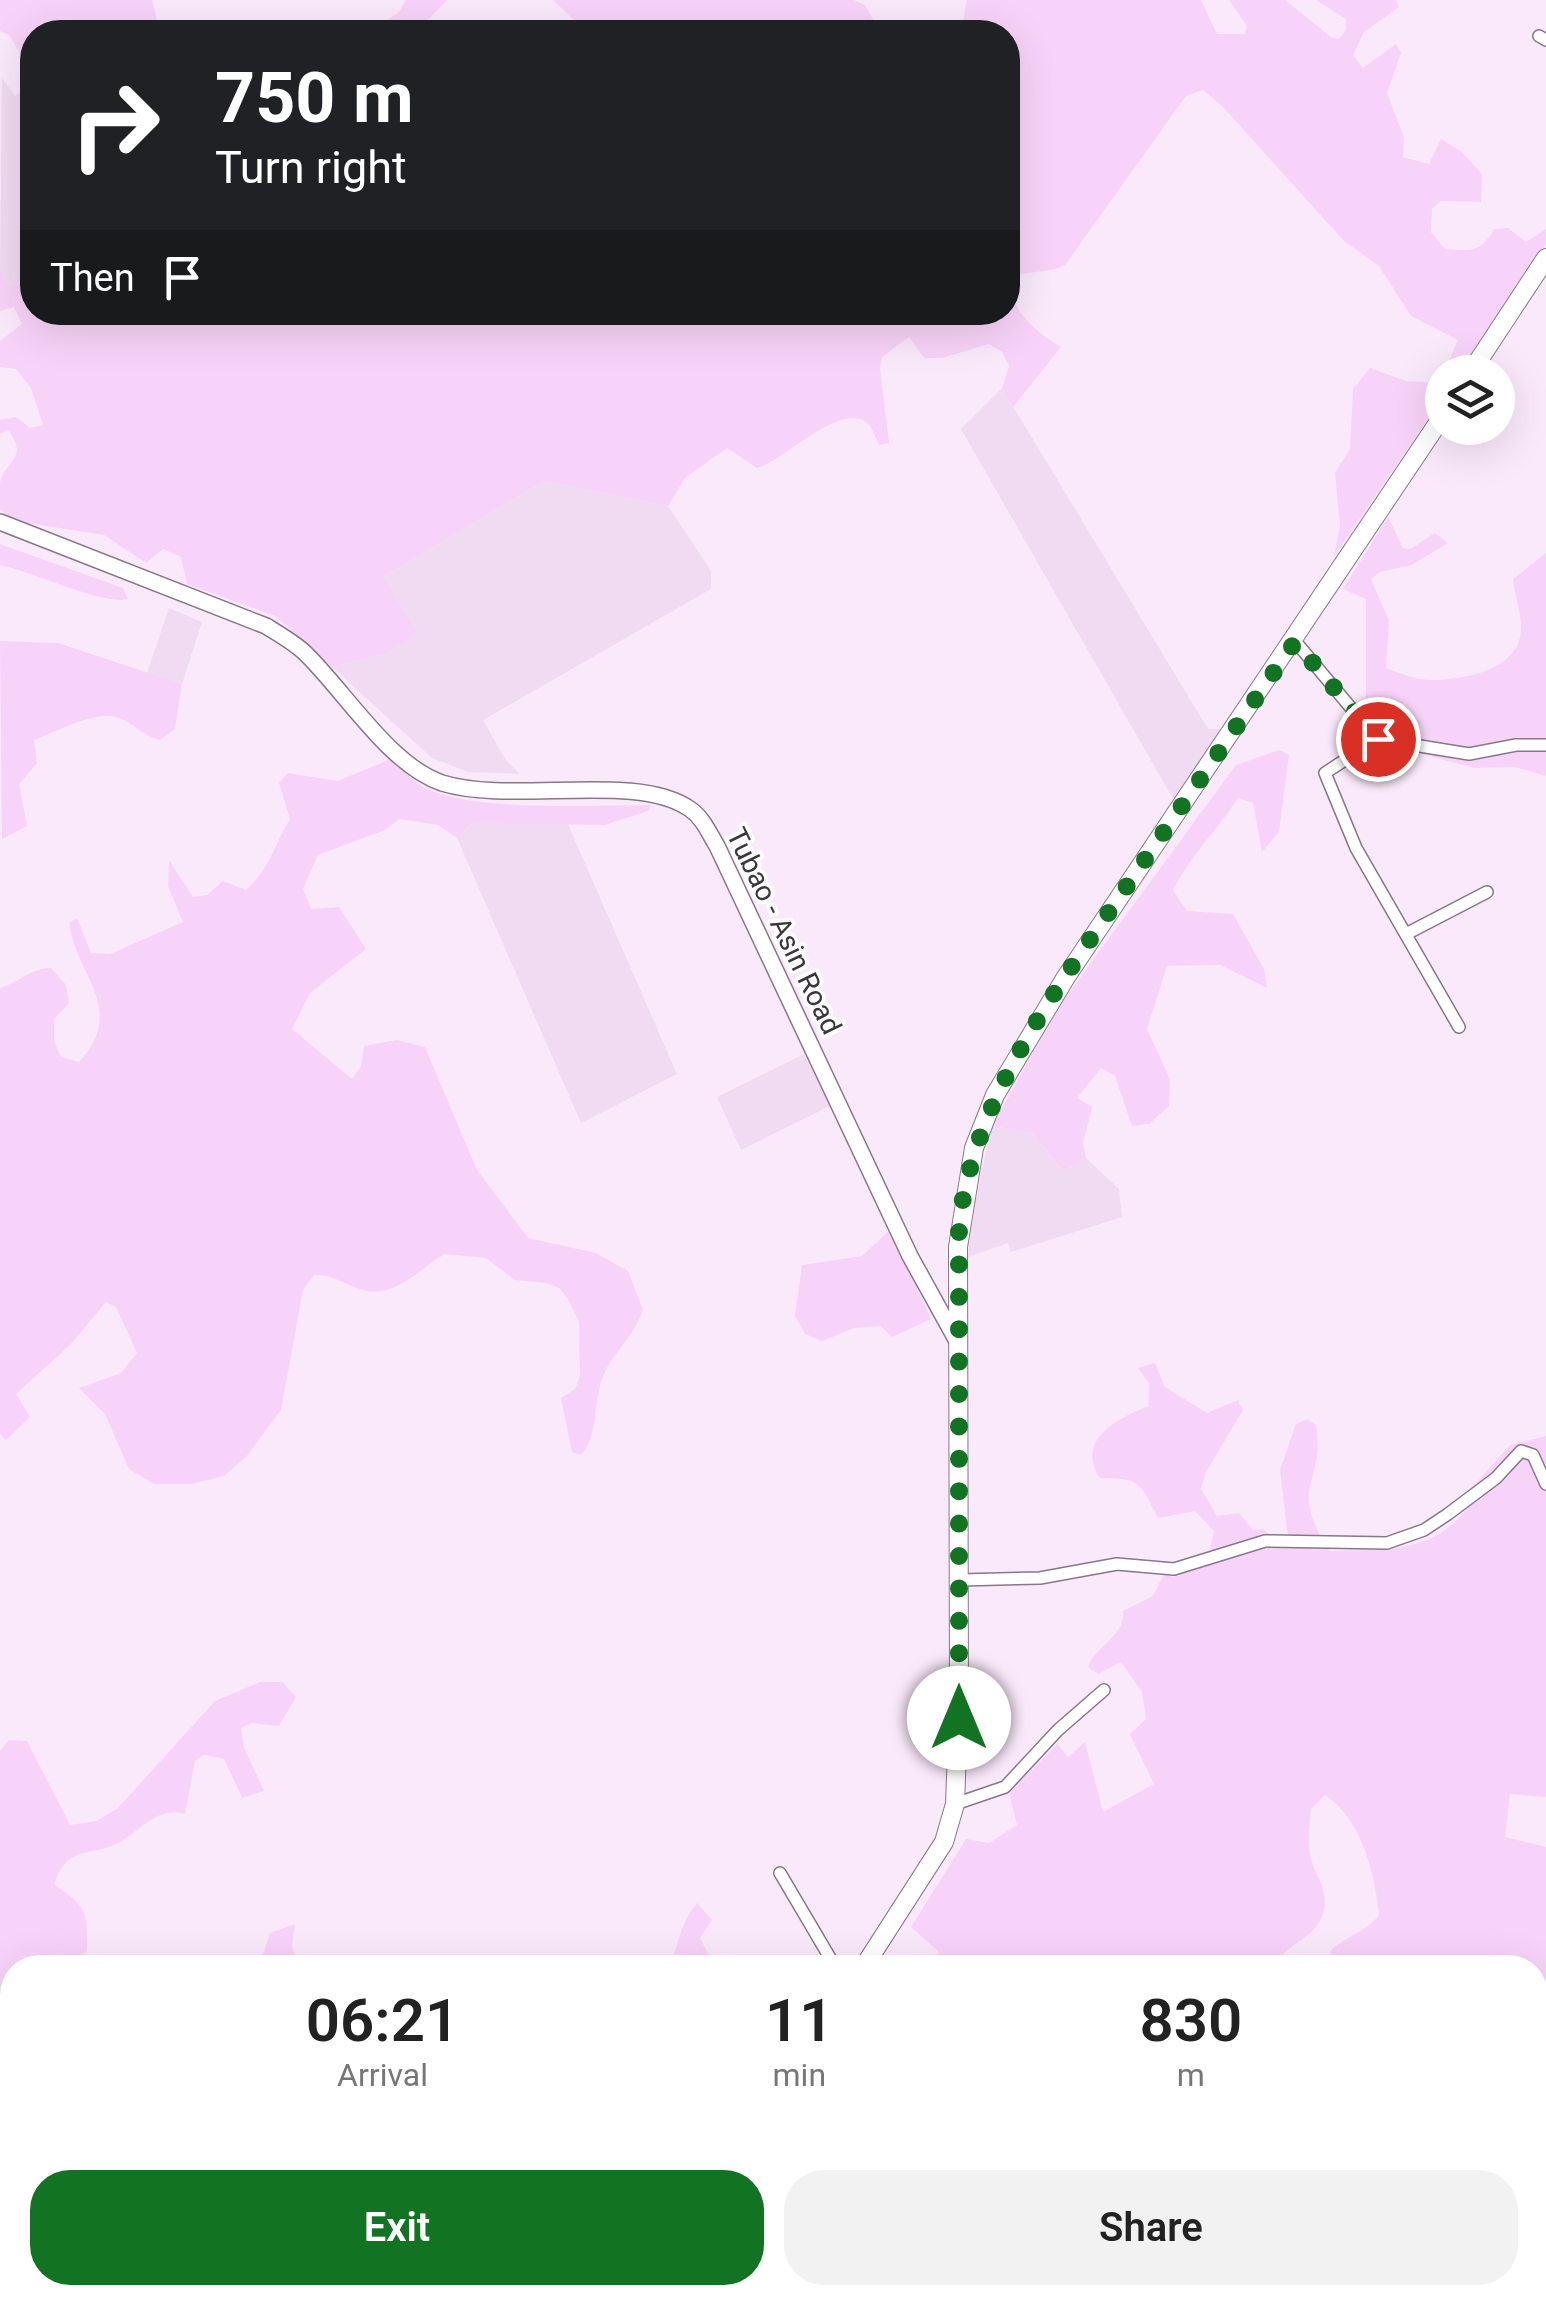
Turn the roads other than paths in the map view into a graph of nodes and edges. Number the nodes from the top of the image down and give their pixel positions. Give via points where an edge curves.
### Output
1 (1546, 258) edge
2 (1483, 355) edge
3 (1425, 443) edge
4 (0, 522) edge
5 (1295, 642) junction
6 (1378, 739) junction
7 (1546, 745) edge
8 (1488, 892) dead end
9 (1408, 933) junction
10 (1459, 1027) dead end
11 (958, 1343) junction
12 (1546, 1484) edge
13 (960, 1580) junction
14 (1104, 1690) dead end
15 (955, 1804) junction
16 (780, 1874) dead end
17 (828, 1955) edge
18 (871, 1955) edge

1 - 2 main road
3 - 5 main road
4 - 11 main road, Tubao - Asin Road via 266,626 300,649 410,765 439,782 534,794 660,794 694,812 717,846 910,1256
5 - 6 street
5 - 11 main road via 1066,977 995,1095 962,1202
6 - 7 street via 1469,754
6 - 9 street via 1324,776 1356,848
8 - 9 street
9 - 10 street
11 - 13 main road
12 - 13 street via 1533,1454 1522,1451 1448,1514 1387,1543 1265,1541 1174,1569 1118,1564 1040,1578
13 - 15 main road
14 - 15 street via 1004,1787
15 - 18 main road via 944,1842
16 - 17 street

